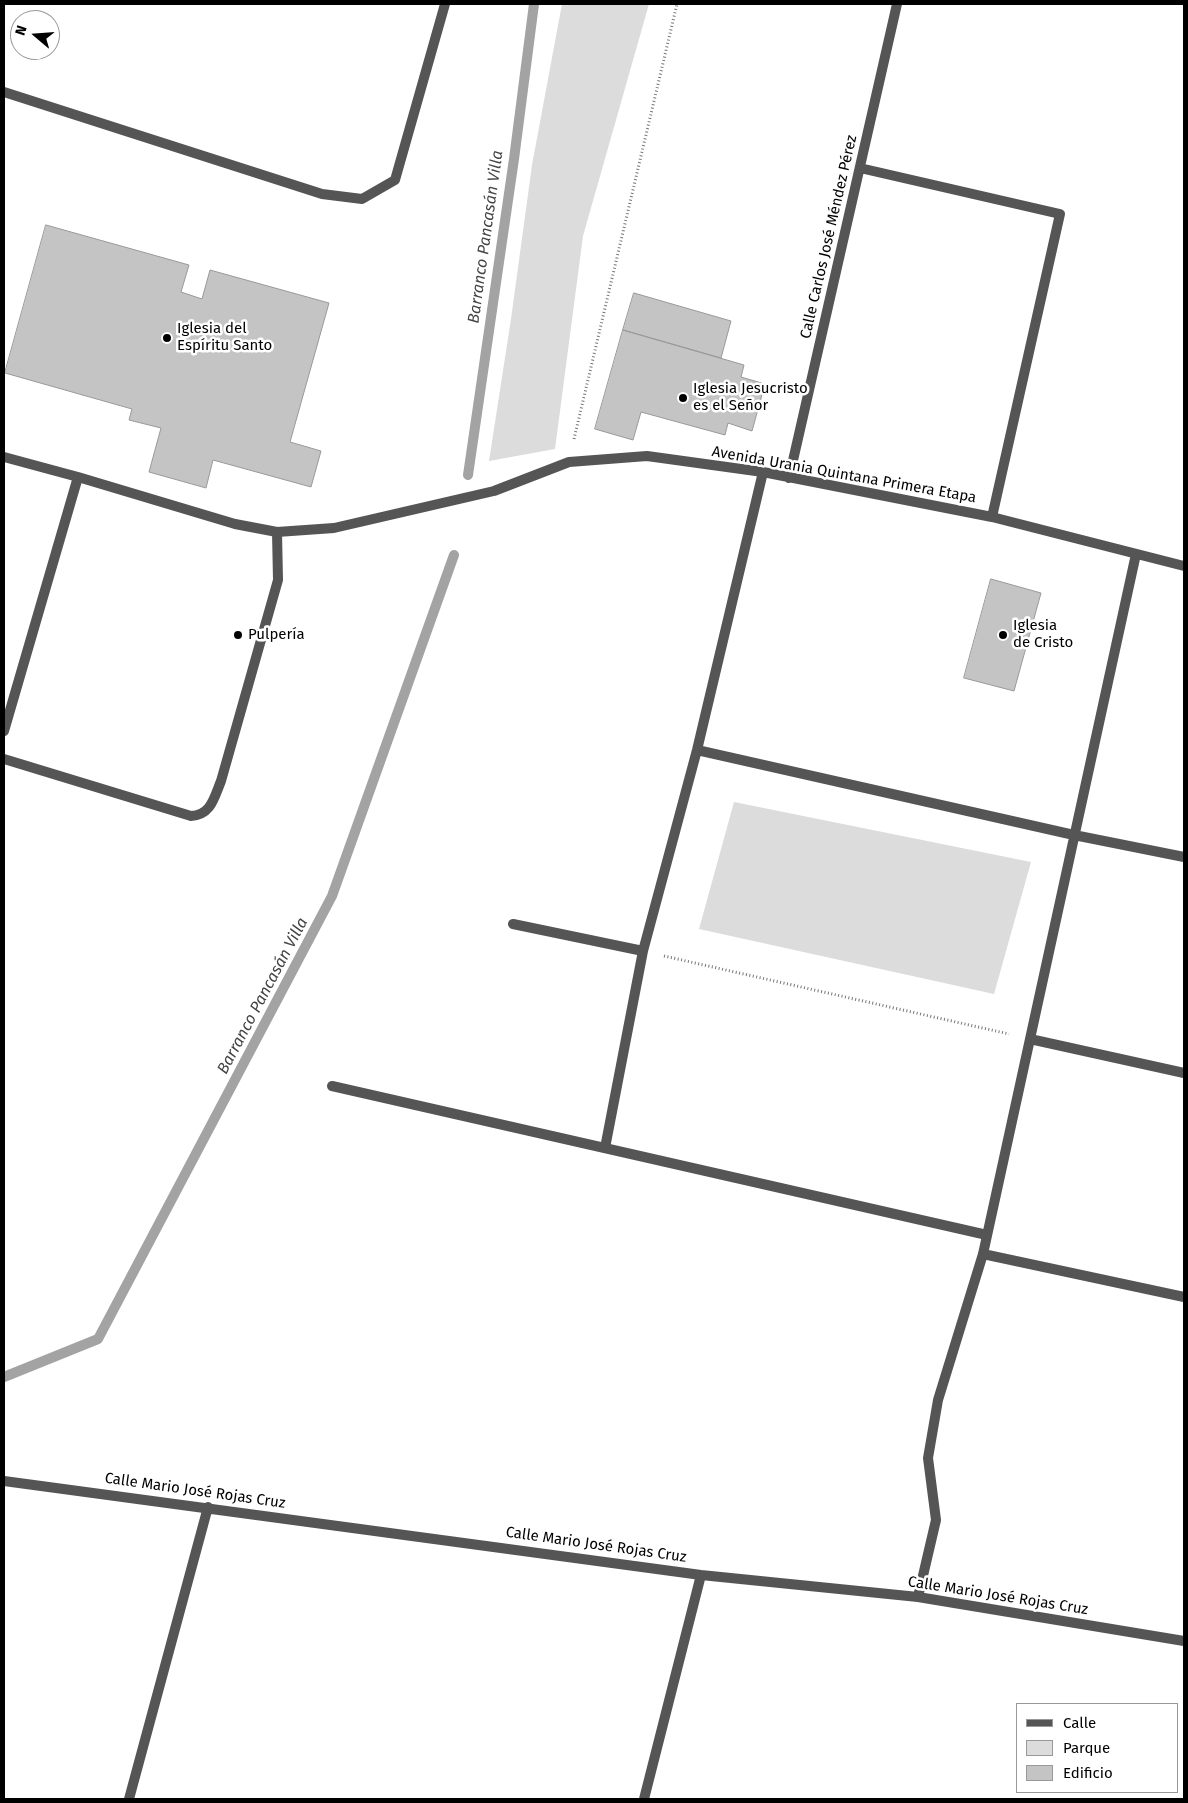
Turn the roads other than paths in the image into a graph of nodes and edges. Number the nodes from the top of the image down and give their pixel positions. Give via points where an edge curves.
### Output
1 (445, 4) edge
2 (897, 4) edge
3 (4, 92) edge
4 (860, 168) junction
5 (4, 457) edge
6 (763, 472) junction
7 (78, 477) junction
8 (789, 478) junction
9 (992, 517) junction
10 (277, 532) junction
11 (1136, 554) junction
12 (1184, 566) edge
13 (4, 732) edge
14 (697, 750) junction
15 (4, 759) edge
16 (1074, 835) junction
17 (1184, 857) edge
18 (513, 924) dead end
19 (644, 951) junction
20 (1030, 1039) junction
21 (1184, 1074) edge
22 (332, 1086) dead end
23 (605, 1148) junction
24 (987, 1235) junction
25 (983, 1254) junction
26 (1184, 1297) edge
27 (4, 1481) edge
28 (208, 1507) junction
29 (701, 1575) junction
30 (918, 1597) junction
31 (1184, 1641) edge
32 (129, 1799) edge
33 (644, 1799) edge

1 - 3 street via 395,180 362,199 322,194
2 - 4 street, Calle Carlos José Méndez Pérez
4 - 8 street, Calle Carlos José Méndez Pérez
4 - 9 street via 1060,214
5 - 7 street, Avenida Urania Quintana Primera Etapa
6 - 8 street, Avenida Urania Quintana Primera Etapa
6 - 10 street, Avenida Urania Quintana Primera Etapa via 647,456 569,462 494,491 334,528
6 - 14 street
7 - 10 street, Avenida Urania Quintana Primera Etapa via 235,524
7 - 13 street
8 - 9 street, Avenida Urania Quintana Primera Etapa
9 - 11 street, Avenida Urania Quintana Primera Etapa
10 - 15 street via 278,580 221,781 208,810 191,816
11 - 12 street, Avenida Urania Quintana Primera Etapa
11 - 16 street
14 - 16 street
14 - 19 street
16 - 17 street
16 - 20 street
18 - 19 street
19 - 23 street
20 - 21 street
20 - 24 street
22 - 23 street
23 - 24 street
24 - 25 street
25 - 26 street
25 - 30 street via 938,1400 928,1458 936,1520
27 - 28 street, Calle Mario José Rojas Cruz
28 - 29 street, Calle Mario José Rojas Cruz
28 - 32 street
29 - 30 street, Calle Mario José Rojas Cruz
29 - 33 street
30 - 31 street, Calle Mario José Rojas Cruz

